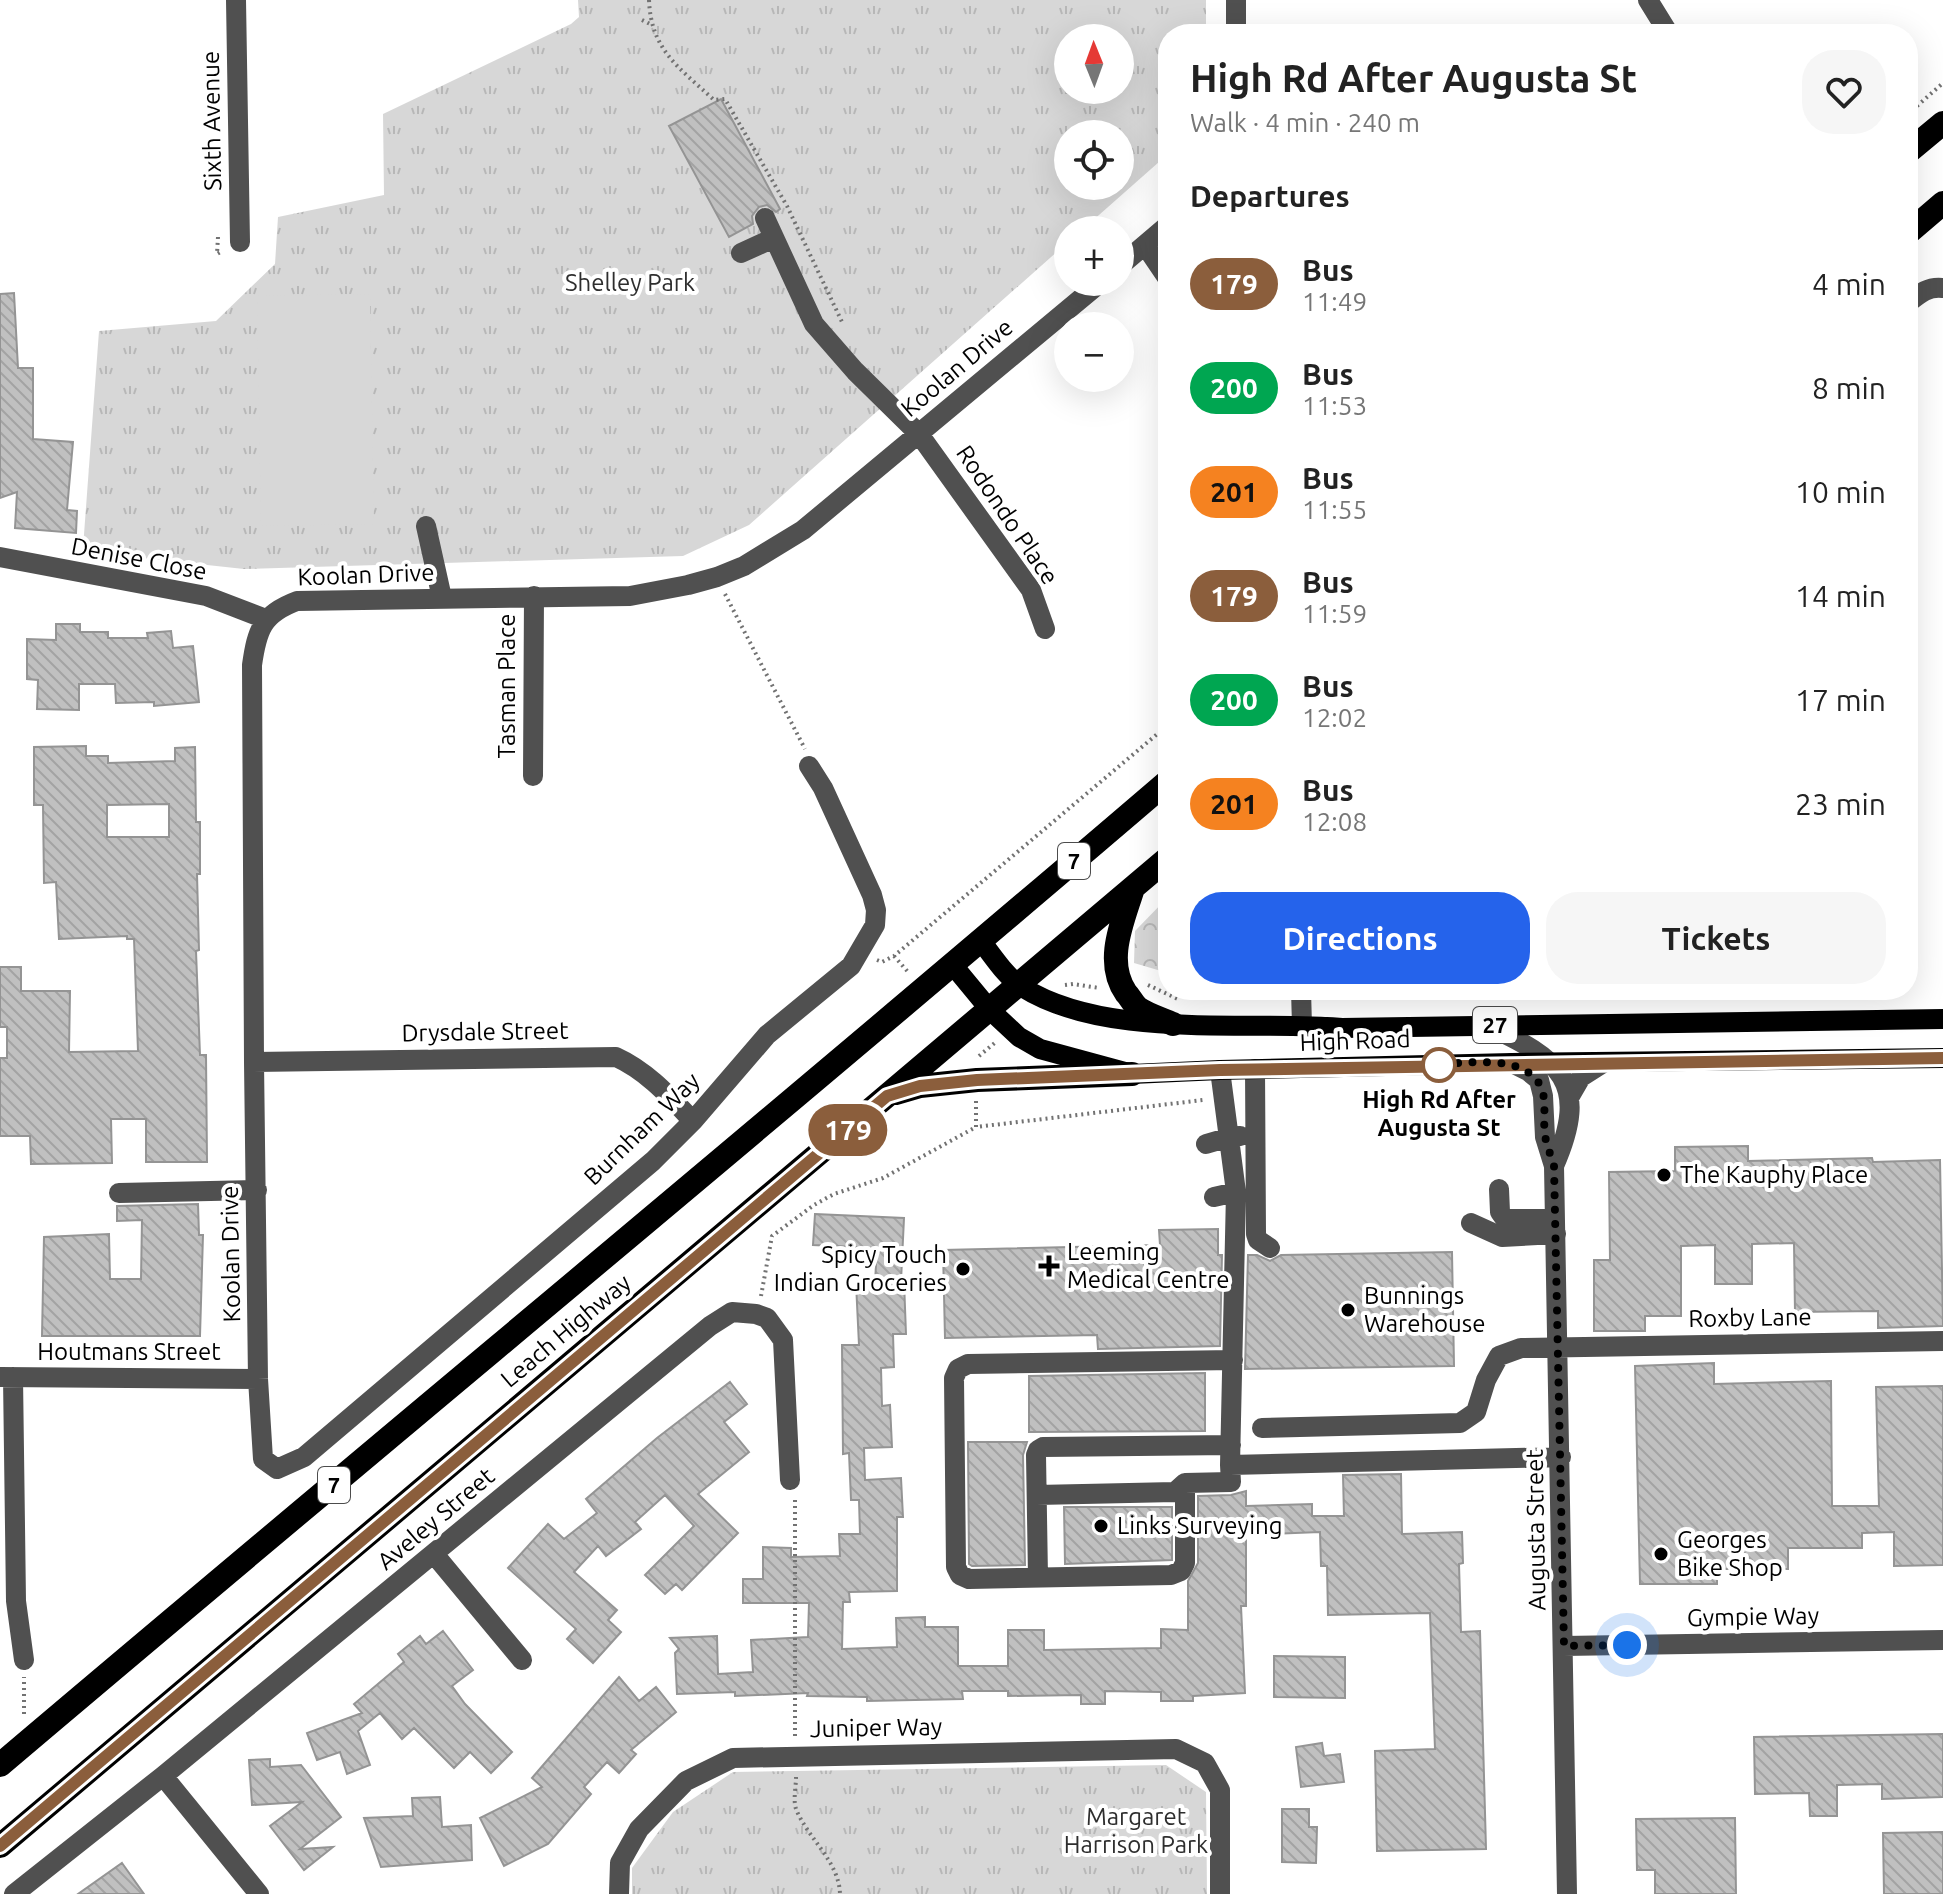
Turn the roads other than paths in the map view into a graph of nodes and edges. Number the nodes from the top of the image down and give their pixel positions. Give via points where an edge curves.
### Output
1 (236, 0) edge
2 (1236, 0) edge
3 (1648, 0) edge
4 (1236, 24) edge
5 (1663, 24) edge
6 (1943, 123) edge
7 (1918, 144) edge
8 (1943, 203) edge
9 (765, 218) dead end
10 (1918, 224) edge
11 (1158, 234) edge
12 (774, 238) junction
13 (240, 242) dead end
14 (1145, 245) junction
15 (741, 253) dead end
16 (1134, 254) edge
17 (1158, 264) edge
18 (1943, 288) edge
19 (1918, 295) edge
20 (1084, 296) edge
21 (919, 434) junction
22 (426, 526) dead end
23 (0, 558) edge
24 (534, 596) junction
25 (442, 598) junction
26 (266, 619) junction
27 (1045, 629) dead end
28 (809, 766) dead end
29 (533, 776) dead end
30 (1158, 790) edge
31 (1158, 867) edge
32 (1133, 888) junction
33 (981, 941) junction
34 (952, 964) junction
35 (1019, 985) junction
36 (1301, 1000) edge
37 (990, 1010) junction
38 (1943, 1019) edge
39 (1173, 1024) junction
40 (1302, 1025) junction
41 (1486, 1025) junction
42 (1943, 1058) edge
43 (254, 1062) junction
44 (1512, 1063) junction
45 (1603, 1063) junction
46 (1554, 1064) junction
47 (1255, 1069) junction
48 (1220, 1070) junction
49 (1132, 1074) junction
50 (887, 1096) junction
51 (1570, 1096) junction
52 (693, 1121) junction
53 (1230, 1137) junction
54 (1206, 1144) dead end
55 (1256, 1145) junction
56 (1554, 1166) junction
57 (1499, 1189) dead end
58 (257, 1190) junction
59 (1236, 1192) junction
60 (119, 1193) dead end
61 (1214, 1197) dead end
62 (1471, 1223) dead end
63 (1556, 1226) junction
64 (1270, 1248) dead end
65 (1943, 1341) edge
66 (1558, 1346) junction
67 (1233, 1360) junction
68 (7, 1377) edge
69 (258, 1379) junction
70 (1262, 1428) dead end
71 (1231, 1455) junction
72 (1561, 1457) junction
73 (292, 1464) joint
74 (790, 1480) road end
75 (1185, 1483) junction
76 (1037, 1495) junction
77 (434, 1554) junction
78 (1038, 1577) junction
79 (1943, 1640) edge
80 (1564, 1646) junction
81 (24, 1660) dead end
82 (522, 1660) dead end
83 (0, 1765) edge
84 (163, 1776) junction
85 (0, 1846) edge
86 (14, 1894) edge
87 (259, 1894) edge
88 (619, 1894) edge
89 (1220, 1894) edge
90 (1567, 1894) edge

1 - 13 street, Sixth Avenue
2 - 4 street
3 - 5 street
6 - 7 highway
8 - 10 highway
9 - 12 street, Rodondo Place
11 - 14 street
12 - 15 street
12 - 21 street, Rodondo Place via 816,333
14 - 16 street
14 - 17 street
18 - 19 street
20 - 21 street, Koolan Drive
21 - 24 street, Koolan Drive via 803,530 744,566 688,585 630,596
21 - 27 street, Rodondo Place via 1031,590
22 - 25 street
23 - 26 street, Denise Close via 206,596
24 - 25 street, Koolan Drive
24 - 29 street, Tasman Place
25 - 26 street, Koolan Drive via 297,601
26 - 43 street, Koolan Drive via 256,638 252,665
28 - 52 street, Burnham Way via 872,895 875,925 851,966 767,1035
30 - 33 highway, Leach Highway / 7
31 - 32 highway, Leach Highway / 7
32 - 35 highway, Leach Highway / 7
32 - 39 highway, 27 via 1118,937 1117,971 1137,1007
33 - 34 highway, Leach Highway / 7
33 - 35 main road, High Road / 27
34 - 37 main road, High Road / 27
34 - 83 highway, Leach Highway / 7
35 - 37 highway, Leach Highway / 7
35 - 39 main road, High Road / 27 via 1048,1002
36 - 40 street
37 - 49 main road, High Road / 27 via 1040,1049
37 - 50 highway, Leach Highway / 7
38 - 41 main road, High Road / 27
39 - 40 main road, High Road / 27
40 - 41 main road, High Road / 27
41 - 46 street
42 - 45 main road, High Road / 27
43 - 52 street, Drysdale Street via 616,1057 657,1084
43 - 58 street, Koolan Drive
44 - 46 main road, High Road / 27
44 - 47 main road, High Road / 27
44 - 56 street, Augusta Street via 1539,1080
45 - 46 main road, High Road / 27
45 - 51 street via 1581,1077
46 - 51 street
47 - 48 main road, High Road / 27
47 - 55 street
48 - 49 main road, High Road / 27
48 - 53 street
49 - 50 highway, 27 via 977,1080 920,1086
50 - 85 highway, Leach Highway / 7
51 - 56 street, Augusta Street via 1567,1136
52 - 73 street, Burnham Way via 653,1161
53 - 54 street
53 - 55 street
53 - 59 street
55 - 64 street via 1256,1234
56 - 63 street, Augusta Street
57 - 63 street via 1505,1219
58 - 60 street
58 - 69 street, Koolan Drive
59 - 61 street
59 - 67 street
62 - 63 street via 1502,1237
63 - 66 street, Augusta Street
65 - 66 street, Roxby Lane
66 - 70 street, Roxby Lane via 1521,1348 1499,1356 1476,1412 1460,1423
66 - 72 street, Augusta Street
67 - 71 street
67 - 78 street via 968,1364 958,1369 956,1567 969,1579
68 - 69 street, Houtmans Street
68 - 81 street via 16,1601
69 - 73 street, Koolan Drive via 263,1459 277,1469
71 - 72 street
71 - 75 street via 1231,1482
71 - 76 street via 1043,1447 1036,1455
72 - 80 street, Augusta Street
74 - 77 street, Aveley Street via 783,1340 767,1318 732,1312
75 - 76 street via 1175,1492
75 - 78 street via 1181,1571
76 - 78 street
77 - 82 street
77 - 84 street, Aveley Street
79 - 80 street, Gympie Way
80 - 90 street, Augusta Street
84 - 86 street, Aveley Street
84 - 87 street
88 - 89 street, Juniper Way via 620,1863 639,1829 686,1781 733,1758 1176,1749 1205,1763 1220,1790

